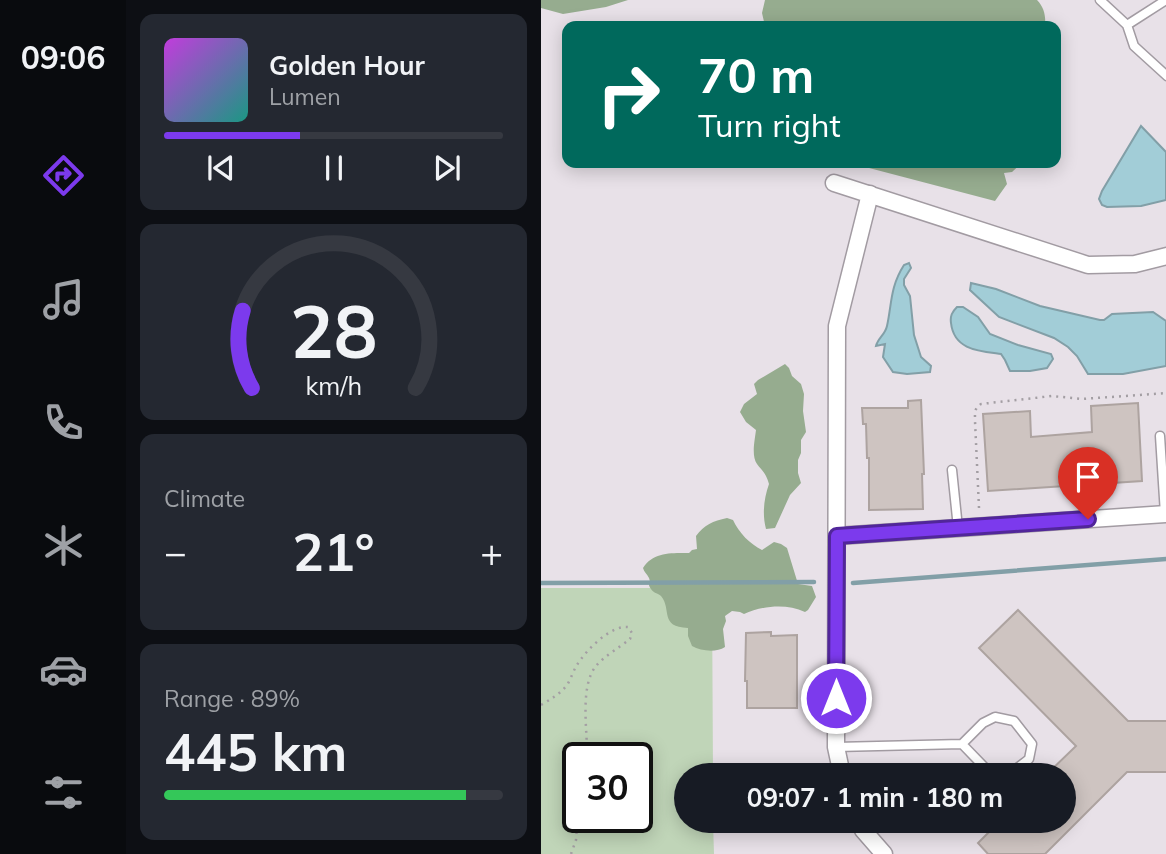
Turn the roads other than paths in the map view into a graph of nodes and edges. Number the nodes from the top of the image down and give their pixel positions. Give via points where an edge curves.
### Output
1 (1100, 0) edge
2 (1166, 0) edge
3 (1127, 25) junction
4 (1166, 76) edge
5 (834, 183) dead end
6 (870, 194) junction
7 (1166, 256) edge
8 (1160, 436) dead end
9 (952, 470) dead end
10 (1166, 514) edge
11 (957, 528) junction
12 (837, 536) junction
13 (962, 744) junction
14 (836, 747) junction
15 (839, 763) edge
16 (981, 763) edge
17 (1024, 763) edge
18 (866, 833) edge
19 (884, 854) edge

1 - 3 lane
2 - 3 lane
3 - 4 lane via 1134,46
5 - 6 street
6 - 7 street via 1088,265 1135,264
6 - 12 street via 837,326
8 - 10 lane
9 - 11 lane
10 - 11 street
11 - 12 street
12 - 14 street
13 - 14 lane
13 - 16 lane
13 - 17 lane via 983,723 995,718 1013,721 1032,744
14 - 15 street
18 - 19 street

